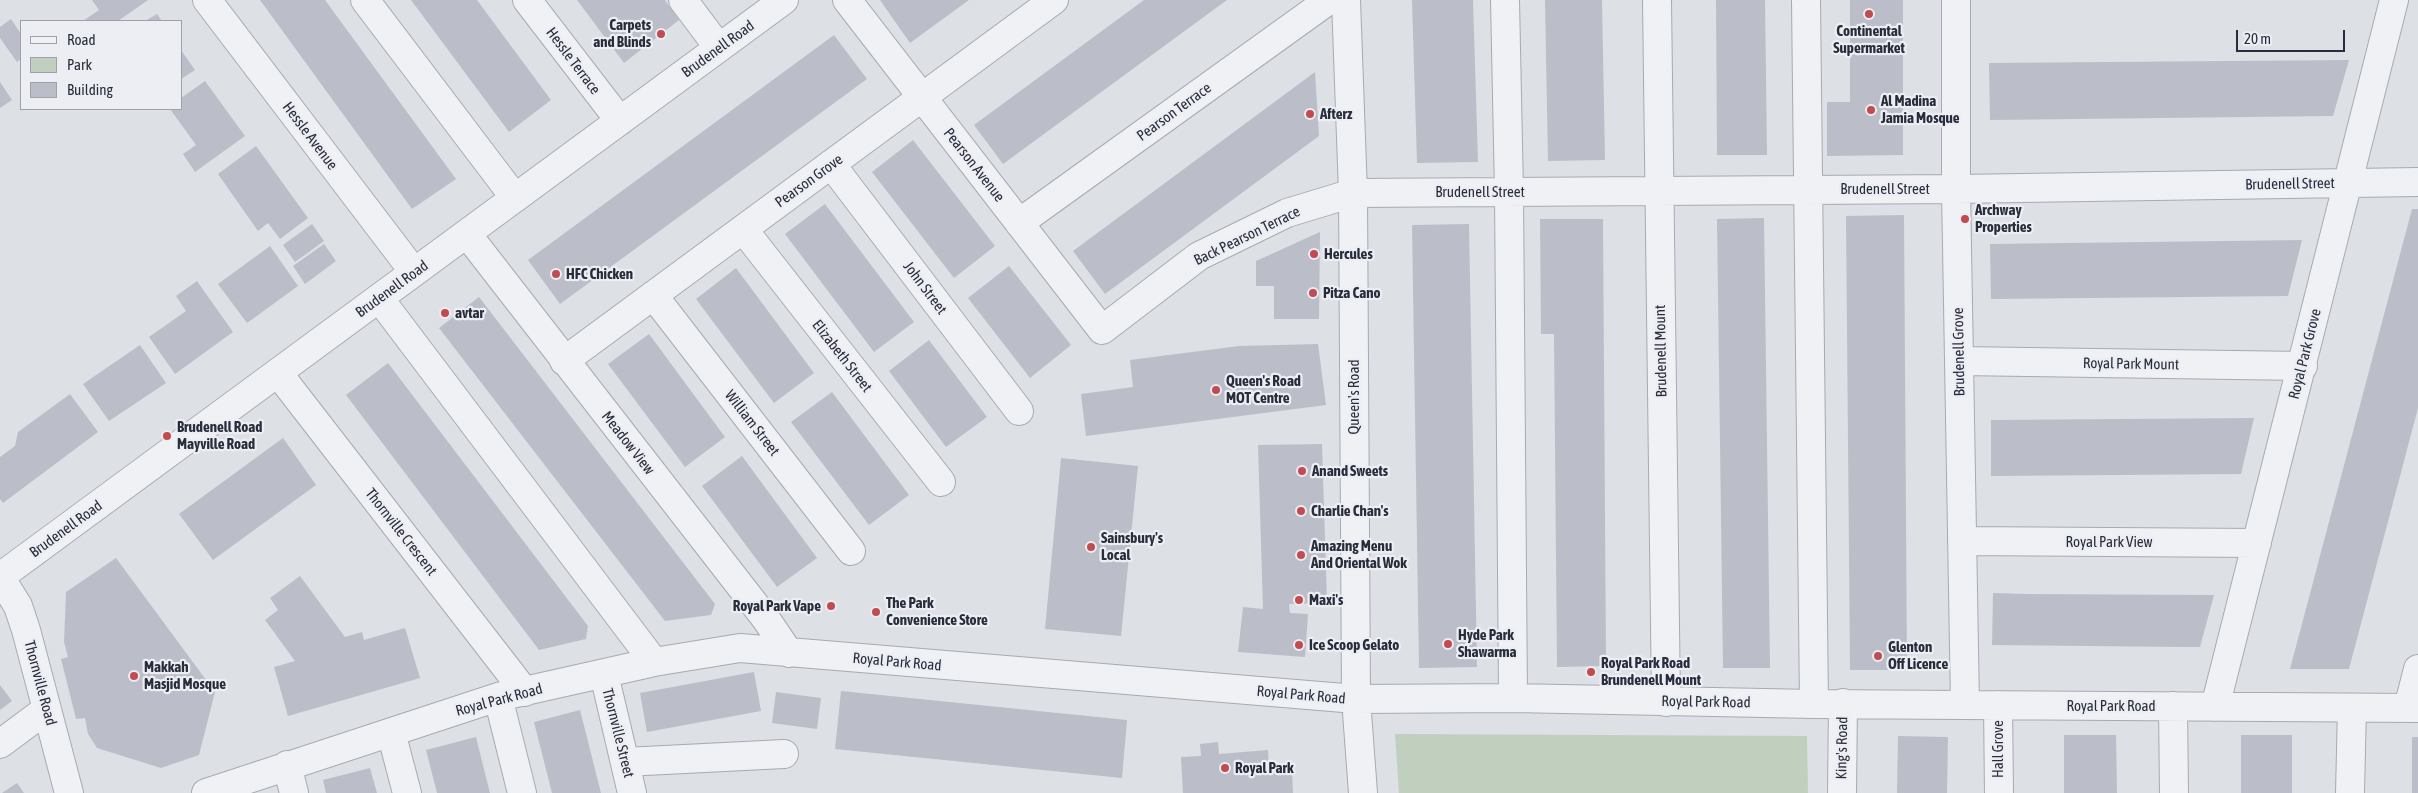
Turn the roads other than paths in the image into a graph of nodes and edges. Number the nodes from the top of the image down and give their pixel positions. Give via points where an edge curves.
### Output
1 (207, 0) edge
2 (364, 0) edge
3 (527, 0) edge
4 (683, 0) edge
5 (784, 0) edge
6 (846, 0) edge
7 (1054, 0) edge
8 (1329, 0) edge
9 (1346, 0) edge
10 (1504, 0) edge
11 (1657, 0) edge
12 (1806, 0) edge
13 (1956, 0) edge
14 (2394, 0) edge
15 (719, 48) junction
16 (922, 97) junction
17 (620, 121) junction
18 (831, 164) junction
19 (2418, 182) edge
20 (2347, 183) junction
21 (1808, 189) junction
22 (1956, 189) junction
23 (1659, 191) junction
24 (1509, 192) junction
25 (1353, 193) junction
26 (515, 198) junction
27 (1019, 223) junction
28 (743, 229) junction
29 (467, 234) junction
30 (414, 272) junction
31 (653, 295) junction
32 (379, 298) junction
33 (1102, 330) joint
34 (564, 361) junction
35 (1959, 361) junction
36 (2303, 366) junction
37 (278, 373) junction
38 (1019, 411) dead end
39 (941, 482) dead end
40 (1962, 541) junction
41 (2257, 543) junction
42 (851, 551) dead end
43 (0, 577) edge
44 (790, 653) junction
45 (654, 662) junction
46 (2418, 669) edge
47 (604, 674) junction
48 (525, 692) junction
49 (498, 697) junction
50 (1513, 698) junction
51 (1356, 699) junction
52 (1666, 702) junction
53 (1843, 703) junction
54 (1814, 704) junction
55 (1965, 704) junction
56 (1998, 705) junction
57 (2173, 706) junction
58 (2215, 706) junction
59 (2352, 708) junction
60 (2413, 708) edge
61 (47, 710) junction
62 (391, 732) junction
63 (0, 744) edge
64 (784, 754) dead end
65 (625, 762) junction
66 (287, 765) junction
67 (69, 793) edge
68 (206, 793) edge
69 (294, 793) edge
70 (407, 793) edge
71 (522, 793) edge
72 (632, 793) edge
73 (1363, 793) edge
74 (1842, 793) edge
75 (1999, 793) edge
76 (2174, 793) edge
77 (2350, 793) edge

1 - 30 street, Hessle Avenue
2 - 26 street
3 - 17 street, Hessle Terrace
4 - 15 street
5 - 15 street, Brudenell Road
6 - 16 street, Pearson Avenue
7 - 16 street, Pearson Grove
8 - 27 street, Pearson Terrace
9 - 25 street, Queen's Road
10 - 24 street
11 - 23 street, Brudenell Mount
12 - 21 street
13 - 22 street, Brudenell Grove
14 - 20 street, Royal Park Grove
15 - 17 street, Brudenell Road
16 - 18 street, Pearson Grove
16 - 27 street, Pearson Avenue
17 - 26 street, Brudenell Road
18 - 28 street, Pearson Grove
18 - 38 street, John Street
19 - 20 street, Brudenell Street
20 - 22 street, Brudenell Street
20 - 36 street, Royal Park Grove
21 - 22 street, Brudenell Street
21 - 23 street, Brudenell Street
21 - 54 street
22 - 35 street, Brudenell Grove
23 - 24 street, Brudenell Street
23 - 52 street, Brudenell Mount
24 - 25 street, Brudenell Street
24 - 50 street
25 - 33 street, Back Pearson Terrace via 1286,213 1199,256
25 - 51 street, Queen's Road
26 - 29 street, Brudenell Road
27 - 33 street, Pearson Avenue
28 - 31 street, Pearson Grove
28 - 39 street, Elizabeth Street
29 - 30 street, Brudenell Road
29 - 34 street, Meadow View
30 - 32 street, Brudenell Road
31 - 34 street, Pearson Grove
31 - 42 street, William Street
32 - 37 street, Brudenell Road
32 - 45 street
34 - 44 street, Meadow View
35 - 36 street, Royal Park Mount
35 - 40 street, Brudenell Grove
36 - 41 street, Royal Park Grove
37 - 43 street, Brudenell Road
37 - 48 street, Thornville Crescent
40 - 41 street, Royal Park View
40 - 55 street, Brudenell Grove
41 - 58 street, Royal Park Grove
43 - 61 street, Thornville Road via 18,606
44 - 45 street, Royal Park Road via 740,648
44 - 51 street, Royal Park Road
45 - 47 street, Royal Park Road
46 - 60 street
47 - 48 street, Royal Park Road
47 - 65 street, Thornville Street
48 - 49 street, Royal Park Road
49 - 62 street, Royal Park Road
49 - 71 street
50 - 51 street, Royal Park Road
50 - 52 street, Royal Park Road
51 - 73 street, Queen's Road
52 - 54 street, Royal Park Road
53 - 54 street, Royal Park Road
53 - 55 street, Royal Park Road
53 - 74 street, King's Road
55 - 56 street, Royal Park Road
56 - 57 street, Royal Park Road
56 - 75 street, Hall Grove
57 - 58 street, Royal Park Road
57 - 76 street
58 - 59 street, Royal Park Road
59 - 60 street, Royal Park Road
59 - 77 street
61 - 63 street
61 - 67 street, Thornville Road
62 - 66 street, Royal Park Road
62 - 70 street
64 - 65 street
65 - 72 street, Thornville Street
66 - 68 street, Royal Park Road
66 - 69 street

